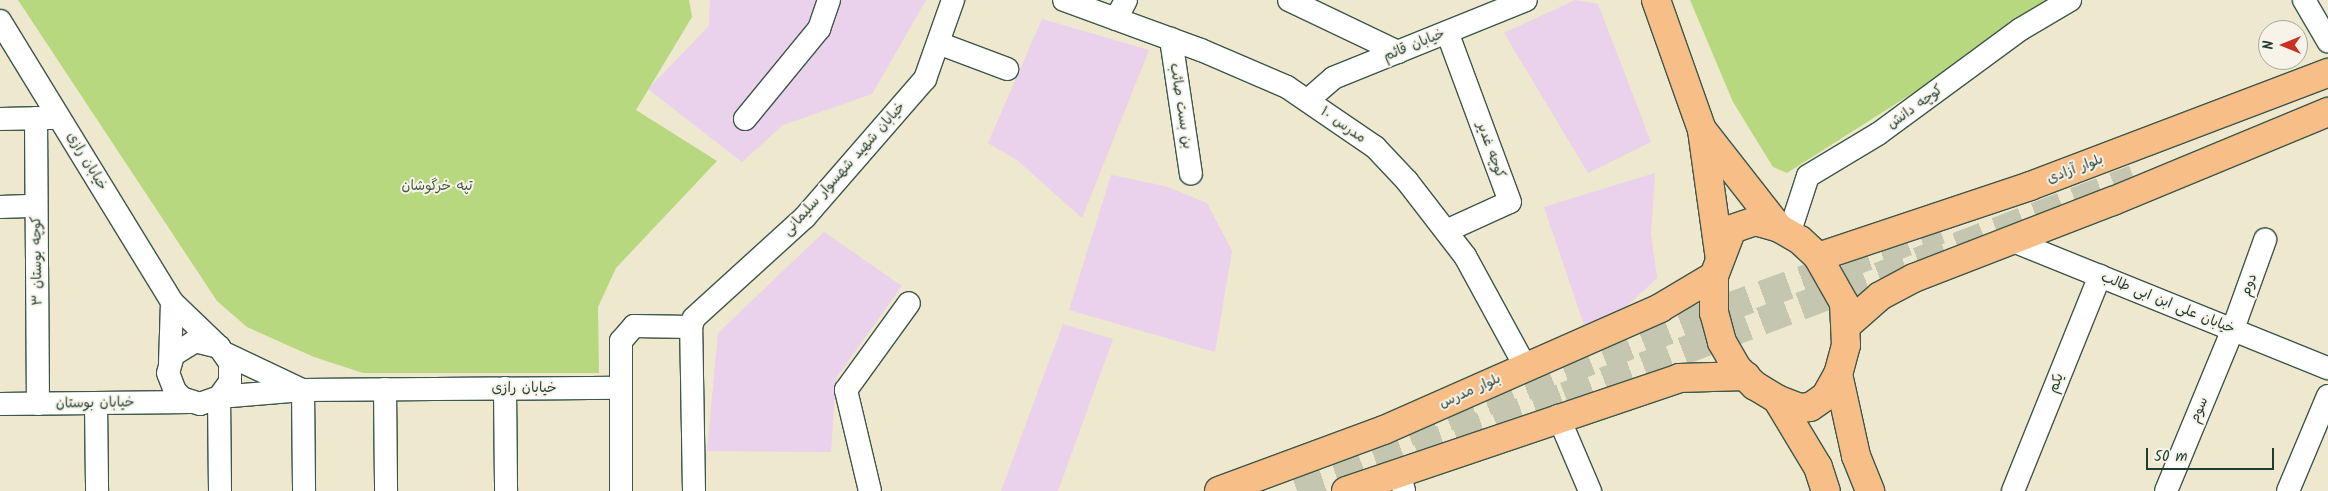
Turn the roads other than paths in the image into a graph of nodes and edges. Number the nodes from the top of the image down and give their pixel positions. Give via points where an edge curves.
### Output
1 (829, 0) edge
2 (953, 0) edge
3 (1064, 0) edge
4 (1289, 0) edge
5 (1526, 0) edge
6 (1656, 0) edge
7 (2070, 0) edge
8 (2304, 0) edge
9 (1501, 4) edge
10 (1121, 9) edge
11 (0, 21) edge
12 (1447, 32) junction
13 (1170, 39) junction
14 (2328, 41) edge
15 (938, 43) junction
16 (1398, 52) junction
17 (1007, 68) dead end
18 (2328, 73) edge
19 (1308, 100) junction
20 (2328, 112) edge
21 (0, 118) edge
22 (36, 118) junction
23 (61, 119) junction
24 (745, 119) dead end
25 (1702, 130) junction
26 (1191, 174) dead end
27 (36, 206) junction
28 (0, 207) edge
29 (1446, 231) junction
30 (1784, 231) junction
31 (2008, 239) junction
32 (2265, 240) dead end
33 (1818, 257) junction
34 (1717, 267) junction
35 (2100, 276) junction
36 (172, 302) junction
37 (909, 304) dead end
38 (1846, 326) junction
39 (691, 327) junction
40 (2233, 329) junction
41 (223, 351) junction
42 (170, 363) junction
43 (1525, 366) junction
44 (2328, 368) edge
45 (1838, 374) junction
46 (1746, 376) junction
47 (505, 388) junction
48 (622, 388) junction
49 (385, 389) junction
50 (303, 390) junction
51 (2328, 396) edge
52 (219, 398) junction
53 (1776, 399) junction
54 (190, 402) junction
55 (96, 403) junction
56 (0, 404) edge
57 (38, 404) junction
58 (1558, 416) junction
59 (1856, 456) junction
60 (1822, 479) edge
61 (1402, 481) edge
62 (97, 491) edge
63 (220, 491) edge
64 (304, 491) edge
65 (386, 491) edge
66 (506, 491) edge
67 (621, 491) edge
68 (694, 491) edge
69 (870, 491) edge
70 (1219, 491) edge
71 (1346, 491) edge
72 (1590, 491) edge
73 (1870, 491) edge
74 (2013, 491) edge
75 (2166, 491) edge
76 (2288, 491) edge

1 - 24 street via 819,29
2 - 15 street, خیابان شهید شهسوار سلیمانی
3 - 10 street, مدرس ۱۰
4 - 16 street
5 - 9 street, خیابان قائم
6 - 25 main road
7 - 30 street, کوچه دانش via 2021,29 1878,134 1808,176
8 - 14 street
9 - 12 street, خیابان قائم
10 - 13 street, مدرس ۱۰
11 - 23 street, خیابان رازی
12 - 16 street, خیابان قائم
12 - 29 street, کوچه غدیر via 1510,202
13 - 19 street, مدرس ۱۰ via 1287,87
13 - 26 street, بن بست صائب
15 - 17 street
15 - 39 street, خیابان شهید شهسوار سلیمانی via 925,78 874,137 804,217 694,318
16 - 19 street, خیابان قائم via 1333,78
18 - 33 main road, بلوار آزادی via 2030,186
19 - 29 street, مدرس ۱۰ via 1374,147 1407,180
20 - 31 main road via 2113,201
21 - 22 street
22 - 23 street
22 - 27 street, کوچه بوستان ۳
23 - 36 street, خیابان رازی
25 - 30 main road
25 - 34 main road
27 - 28 street
27 - 57 street, کوچه بوستان ۳
29 - 43 street, مدرس ۱۰ via 1465,256
30 - 33 main road
30 - 34 main road via 1755,221 1739,225 1732,230
31 - 35 street, خیابان علی ابن ابی طالب
31 - 38 main road via 1914,278 1880,296
32 - 40 street, دوم
33 - 38 main road via 1844,303
34 - 43 main road, بلوار مدرس via 1660,308
34 - 46 main road via 1714,314 1722,342
35 - 40 street, خیابان علی ابن ابی طالب
35 - 74 street, یکم
36 - 41 street, خیابان رازی
36 - 42 street
37 - 69 street via 846,390
38 - 45 main road via 1846,344
39 - 48 street via 634,326 621,341
39 - 68 street
40 - 44 street, خیابان علی ابن ابی طالب
40 - 75 street, سوم
41 - 42 street via 195,341 179,349
41 - 50 street
41 - 52 street via 232,372 226,390
42 - 54 street via 168,373 175,391
43 - 70 main road, بلوار مدرس via 1384,430
45 - 53 main road via 1826,396 1810,407 1800,408
45 - 59 main road
46 - 53 main road
46 - 58 main road via 1679,378
47 - 48 street, خیابان رازی
47 - 49 street, خیابان رازی
47 - 66 street
48 - 67 street
49 - 50 street, خیابان رازی
49 - 65 street
50 - 52 street, خیابان رازی
50 - 64 street
51 - 76 street
52 - 54 street via 210,402
52 - 63 street
53 - 60 main road
54 - 55 street, خیابان بوستان
55 - 57 street, خیابان بوستان
55 - 62 street
56 - 57 street, خیابان بوستان
58 - 61 main road
58 - 72 street
59 - 60 main road via 1843,449 1835,449 1823,456
59 - 73 main road
61 - 71 main road

